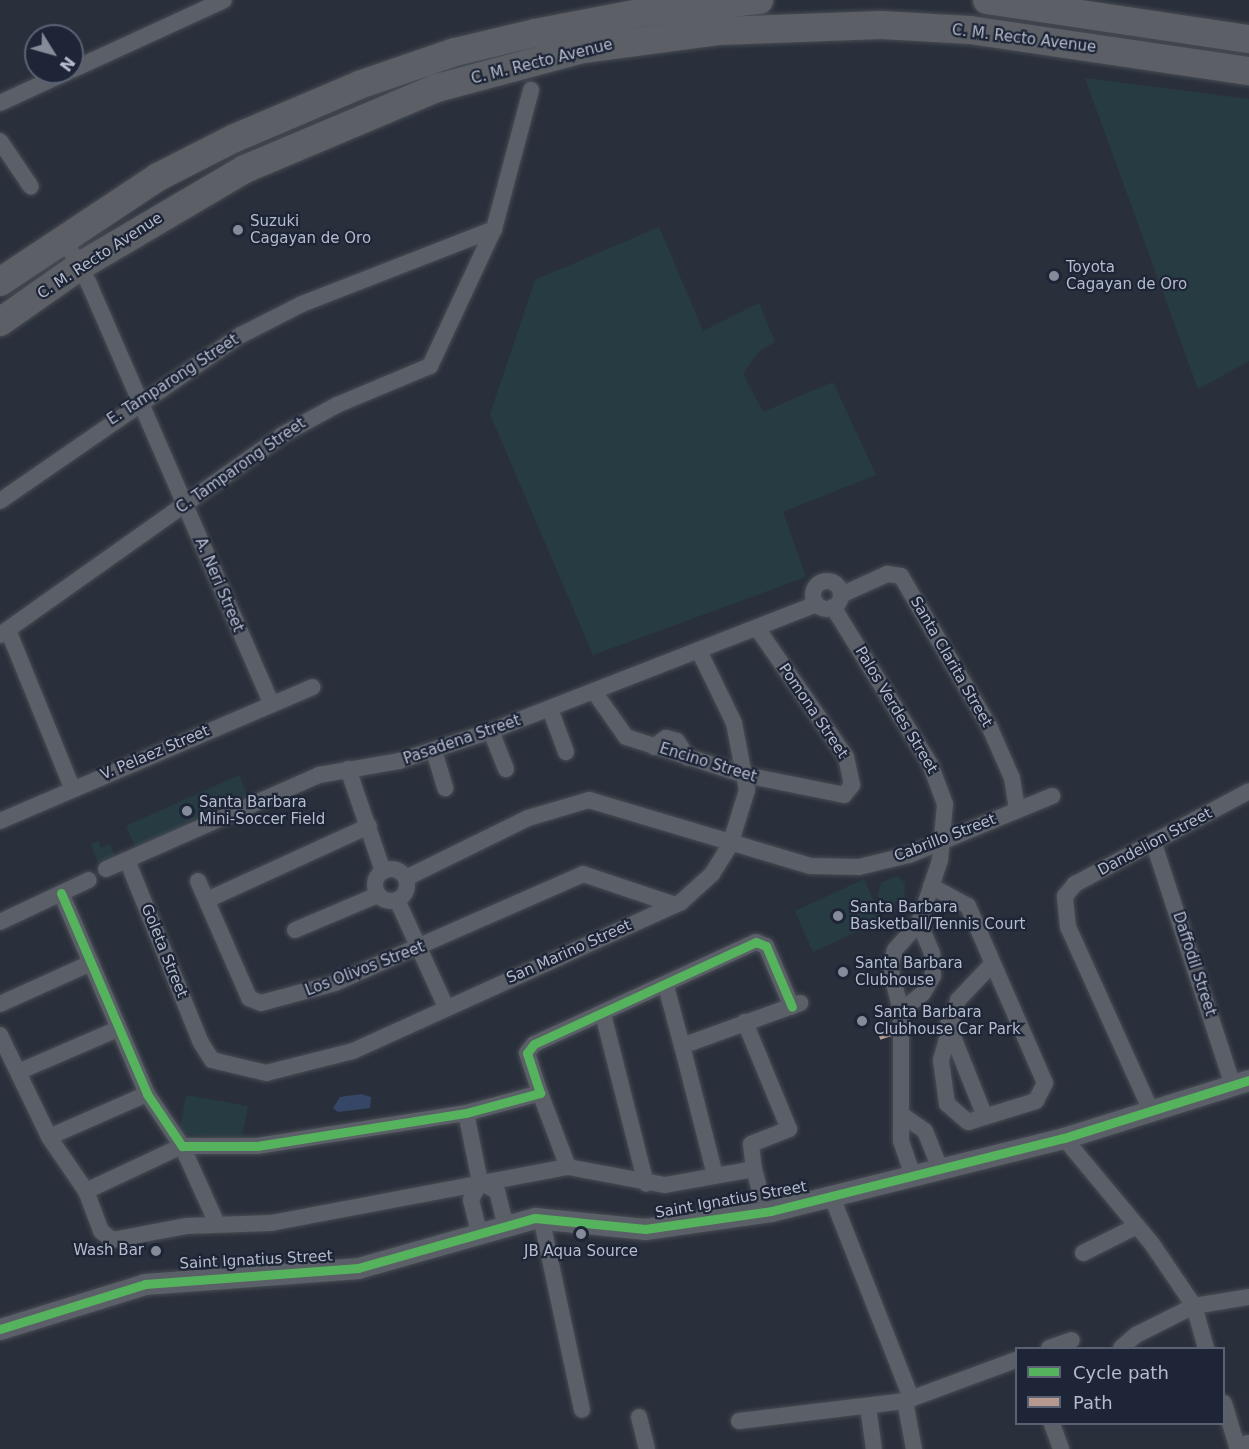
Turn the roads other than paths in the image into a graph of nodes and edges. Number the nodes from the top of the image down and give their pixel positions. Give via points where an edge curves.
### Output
1 (224, 0) edge
2 (759, 0) edge
3 (987, 0) edge
4 (1073, 12) junction
5 (1111, 18) junction
6 (1249, 39) edge
7 (1068, 44) junction
8 (539, 47) junction
9 (1106, 49) junction
10 (84, 64) edge
11 (1249, 71) edge
12 (41, 84) edge
13 (531, 90) dead end
14 (0, 103) edge
15 (0, 141) edge
16 (32, 187) dead end
17 (494, 229) junction
18 (63, 237) junction
19 (80, 266) junction
20 (0, 282) edge
21 (0, 322) edge
22 (136, 402) junction
23 (0, 501) edge
24 (185, 506) junction
25 (837, 601) junction
26 (816, 604) junction
27 (757, 628) junction
28 (4, 633) edge
29 (699, 651) junction
30 (312, 687) dead end
31 (595, 693) junction
32 (271, 703) junction
33 (550, 708) junction
34 (491, 731) junction
35 (434, 751) junction
36 (566, 752) dead end
37 (506, 769) dead end
38 (348, 770) junction
39 (745, 775) junction
40 (72, 788) junction
41 (445, 788) dead end
42 (843, 795) joint
43 (1052, 796) dead end
44 (1248, 797) edge
45 (1017, 811) junction
46 (0, 821) edge
47 (369, 826) junction
48 (943, 841) junction
49 (1154, 844) junction
50 (730, 845) junction
51 (127, 860) junction
52 (106, 869) dead end
53 (383, 870) junction
54 (406, 878) junction
55 (89, 880) dead end
56 (198, 881) dead end
57 (931, 886) junction
58 (61, 893) junction
59 (378, 895) junction
60 (207, 900) junction
61 (397, 900) junction
62 (675, 905) junction
63 (0, 922) edge
64 (919, 923) junction
65 (295, 930) dead end
66 (420, 949) junction
67 (91, 963) junction
68 (992, 964) junction
69 (666, 986) junction
70 (0, 1004) edge
71 (447, 1007) junction
72 (901, 1011) junction
73 (603, 1014) junction
74 (745, 1022) junction
75 (948, 1024) junction
76 (118, 1029) junction
77 (0, 1035) edge
78 (200, 1041) joint
79 (682, 1046) junction
80 (18, 1072) junction
81 (1241, 1083) edge
82 (540, 1093) junction
83 (147, 1094) junction
84 (466, 1113) junction
85 (1152, 1113) junction
86 (905, 1117) junction
87 (986, 1117) junction
88 (49, 1137) junction
89 (1064, 1138) junction
90 (182, 1146) junction
91 (568, 1167) junction
92 (754, 1169) junction
93 (941, 1171) junction
94 (715, 1175) junction
95 (914, 1178) junction
96 (480, 1182) junction
97 (646, 1184) junction
98 (86, 1191) junction
99 (761, 1196) dead end
100 (832, 1197) junction
101 (542, 1217) junction
102 (217, 1224) junction
103 (506, 1226) junction
104 (1137, 1226) junction
105 (479, 1233) junction
106 (1083, 1253) dead end
107 (1249, 1297) edge
108 (1194, 1306) junction
109 (0, 1329) edge
110 (1143, 1332) junction
111 (1072, 1340) dead end
112 (1052, 1347) edge
113 (1123, 1347) edge
114 (1149, 1347) edge
115 (1206, 1347) edge
116 (1015, 1361) edge
117 (908, 1400) junction
118 (1225, 1406) edge
119 (868, 1407) junction
120 (582, 1410) dead end
121 (639, 1417) dead end
122 (739, 1420) dead end
123 (1052, 1425) edge
124 (1241, 1446) edge
125 (647, 1449) edge
126 (874, 1449) edge
127 (914, 1449) edge
128 (1061, 1449) edge

1 - 10 street
2 - 8 highway, C. M. Recto Avenue via 639,13
3 - 4 highway
4 - 5 highway
4 - 7 highway
5 - 6 highway
5 - 9 highway
7 - 8 highway, C. M. Recto Avenue via 970,30 799,25
7 - 9 highway, C. M. Recto Avenue
8 - 18 highway, C. M. Recto Avenue via 455,52 359,85 235,138
8 - 19 highway, C. M. Recto Avenue via 327,131 183,203
9 - 11 highway, C. M. Recto Avenue
12 - 14 street
13 - 17 street, C. Tamparong Street
15 - 16 street
17 - 22 street, E. Tamparong Street via 302,304 215,350
17 - 24 street, C. Tamparong Street via 440,352 423,373 321,413
18 - 19 street, A. Neri Street
18 - 20 highway, C. M. Recto Avenue
19 - 21 highway, C. M. Recto Avenue
19 - 22 street, A. Neri Street
22 - 23 street, E. Tamparong Street
22 - 24 street, A. Neri Street
24 - 28 street, C. Tamparong Street
24 - 32 street, A. Neri Street
25 - 26 street
25 - 26 street via 835,584 822,582 813,593
25 - 45 street, Santa Clarita Street via 887,574 901,576 990,728 1012,778
25 - 48 street, Palos Verdes Street via 939,782 947,819
26 - 27 street, Pasadena Street
27 - 29 street, Pasadena Street
27 - 42 street, Pomona Street via 846,757 852,785
28 - 40 street
29 - 31 street, Pasadena Street
29 - 39 street, San Marino Street via 735,723
30 - 32 street, V. Pelaez Street
31 - 33 street, Pasadena Street
31 - 39 street, Encino Street via 620,733
32 - 40 street, V. Pelaez Street
33 - 34 street, Pasadena Street
33 - 36 street
34 - 35 street, Pasadena Street
34 - 37 street
35 - 38 street, Pasadena Street
35 - 41 street
38 - 47 street
38 - 51 street, Pasadena Street via 319,775
39 - 42 street, Encino Street
39 - 50 street, San Marino Street via 744,812
40 - 46 street, V. Pelaez Street
43 - 45 street, Cabrillo Street
44 - 49 street, Dandelion Street
45 - 48 street, Cabrillo Street
47 - 53 street
47 - 60 street
48 - 50 street, Cabrillo Street via 860,867 810,866
48 - 57 street, Palos Verdes Street
49 - 81 street, Daffodil Street
49 - 85 street, Dandelion Street via 1074,884 1065,896 1068,927
50 - 54 street, Cabrillo Street via 589,800 507,828
50 - 62 street, San Marino Street via 712,874
51 - 52 street, Pasadena Street
51 - 78 street, Goleta Street
53 - 54 street via 395,869
53 - 59 street via 374,883
54 - 61 street via 405,894
55 - 58 street
56 - 60 street, Los Olivos Street
57 - 64 street, Palos Verdes Street
57 - 68 street via 968,906
58 - 63 street
58 - 67 street
59 - 61 street
59 - 65 street
60 - 66 street, Los Olivos Street via 249,998 258,1003 335,983
61 - 66 street
62 - 66 street, Los Olivos Street via 585,874
62 - 71 street, San Marino Street
64 - 72 street, Palos Verdes Street via 892,957 891,984
64 - 72 street via 932,953 933,976 923,993
66 - 71 street
67 - 70 street
67 - 76 street
68 - 75 street via 963,990
68 - 87 street via 1045,1083 1036,1101
69 - 73 street
69 - 74 street via 759,941 796,1005
69 - 79 street
71 - 78 street, San Marino Street via 352,1051 271,1072 217,1063
72 - 86 street, Palos Verdes Street via 898,1050
73 - 82 street via 529,1048
73 - 97 street
74 - 79 street
74 - 92 street via 789,1129 751,1144
75 - 87 street
75 - 87 street via 941,1064 947,1104 963,1120
76 - 80 street
76 - 83 street
77 - 80 street
79 - 94 street
80 - 88 street
81 - 85 street, Saint Ignatius Street
82 - 84 street
82 - 91 street
83 - 88 street
83 - 90 street
84 - 90 street via 257,1146
84 - 96 street
85 - 89 street, Saint Ignatius Street
86 - 93 street via 925,1131
86 - 95 street, Palos Verdes Street via 901,1141
88 - 98 street
89 - 93 street, Saint Ignatius Street
89 - 104 street
90 - 98 street
90 - 102 street
91 - 96 street
91 - 97 street
92 - 94 street
92 - 99 street
93 - 95 street, Saint Ignatius Street
94 - 97 street
95 - 100 street, Saint Ignatius Street
96 - 102 street via 271,1223
96 - 103 street via 497,1191
96 - 105 street via 471,1197
98 - 102 street via 101,1231 112,1240
100 - 101 street, Saint Ignatius Street via 659,1229
100 - 117 street
101 - 103 street, Saint Ignatius Street
101 - 120 street
103 - 105 street, Saint Ignatius Street
104 - 106 street
104 - 108 street
105 - 109 street, Saint Ignatius Street via 358,1268 145,1284
107 - 108 street
108 - 110 street
108 - 115 street
110 - 113 street
110 - 114 street
111 - 112 street
116 - 117 street
117 - 119 street
117 - 127 street
118 - 124 street
119 - 122 street
119 - 126 street
121 - 125 street
123 - 128 street

